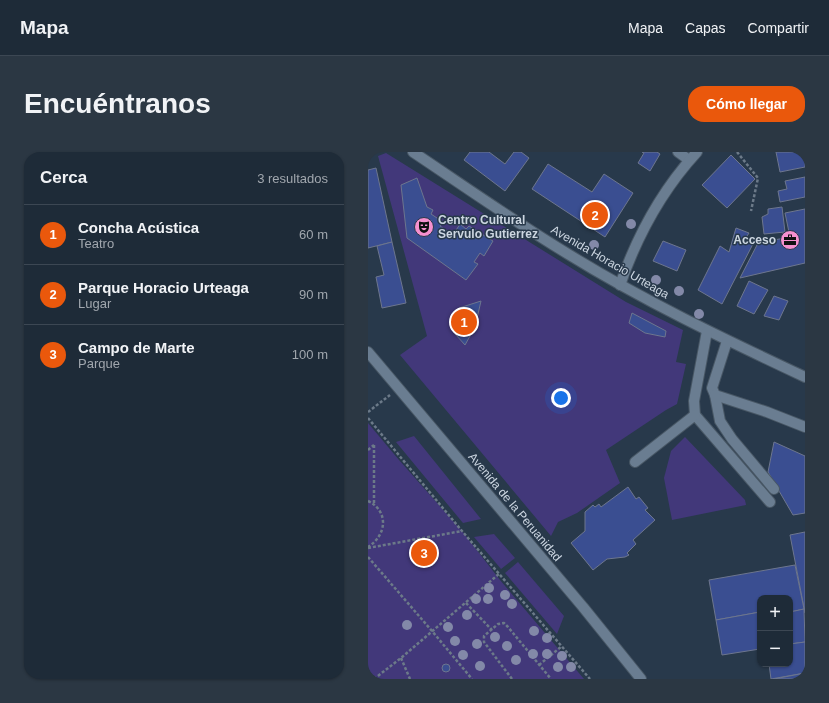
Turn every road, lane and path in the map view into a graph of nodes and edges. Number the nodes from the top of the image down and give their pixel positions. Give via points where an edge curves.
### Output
1 (413, 152) edge
2 (678, 152) edge
3 (697, 152) edge
4 (737, 152) edge
5 (689, 160) junction
6 (751, 211) dead end
7 (620, 285) junction
8 (707, 331) junction
9 (727, 340) junction
10 (368, 352) edge
11 (805, 376) edge
12 (398, 388) junction
13 (715, 395) junction
14 (368, 412) edge
15 (695, 415) junction
16 (368, 418) edge
17 (805, 428) edge
18 (368, 450) edge
19 (636, 462) dead end
20 (774, 489) dead end
21 (368, 501) edge
22 (770, 502) dead end
23 (374, 503) junction
24 (462, 531) junction
25 (368, 547) edge
26 (368, 557) edge
27 (500, 573) junction
28 (466, 602) junction
29 (492, 630) junction
30 (432, 631) junction
31 (562, 646) junction
32 (401, 658) junction
33 (539, 665) junction
34 (374, 679) edge
35 (410, 679) edge
36 (472, 679) edge
37 (512, 679) edge
38 (551, 679) edge
39 (590, 679) edge
40 (641, 679) edge

1 - 7 street, Avenida Horacio Urteaga
2 - 5 street
3 - 5 street
4 - 6 path via 758,178
5 - 7 street via 649,219
7 - 8 street, Avenida Horacio Urteaga
8 - 9 street, Avenida Horacio Urteaga
8 - 15 street via 694,401
9 - 11 street, Avenida Horacio Urteaga
9 - 13 street via 712,388
10 - 12 street, Avenida de la Peruanidad
12 - 14 path
12 - 40 street, Avenida de la Peruanidad
13 - 17 street
13 - 20 street via 720,421
15 - 19 street
15 - 22 street
16 - 24 path
18 - 23 path via 374,444
21 - 23 path
23 - 25 path via 383,518 383,526 381,535
24 - 25 path
24 - 27 path
26 - 30 path
27 - 28 path
27 - 31 path
28 - 29 path
28 - 30 path
29 - 33 path via 498,624 504,623
29 - 37 path via 484,636 484,642
30 - 32 path
30 - 36 path
31 - 33 path
31 - 39 path
32 - 34 path
32 - 35 path
33 - 38 path

